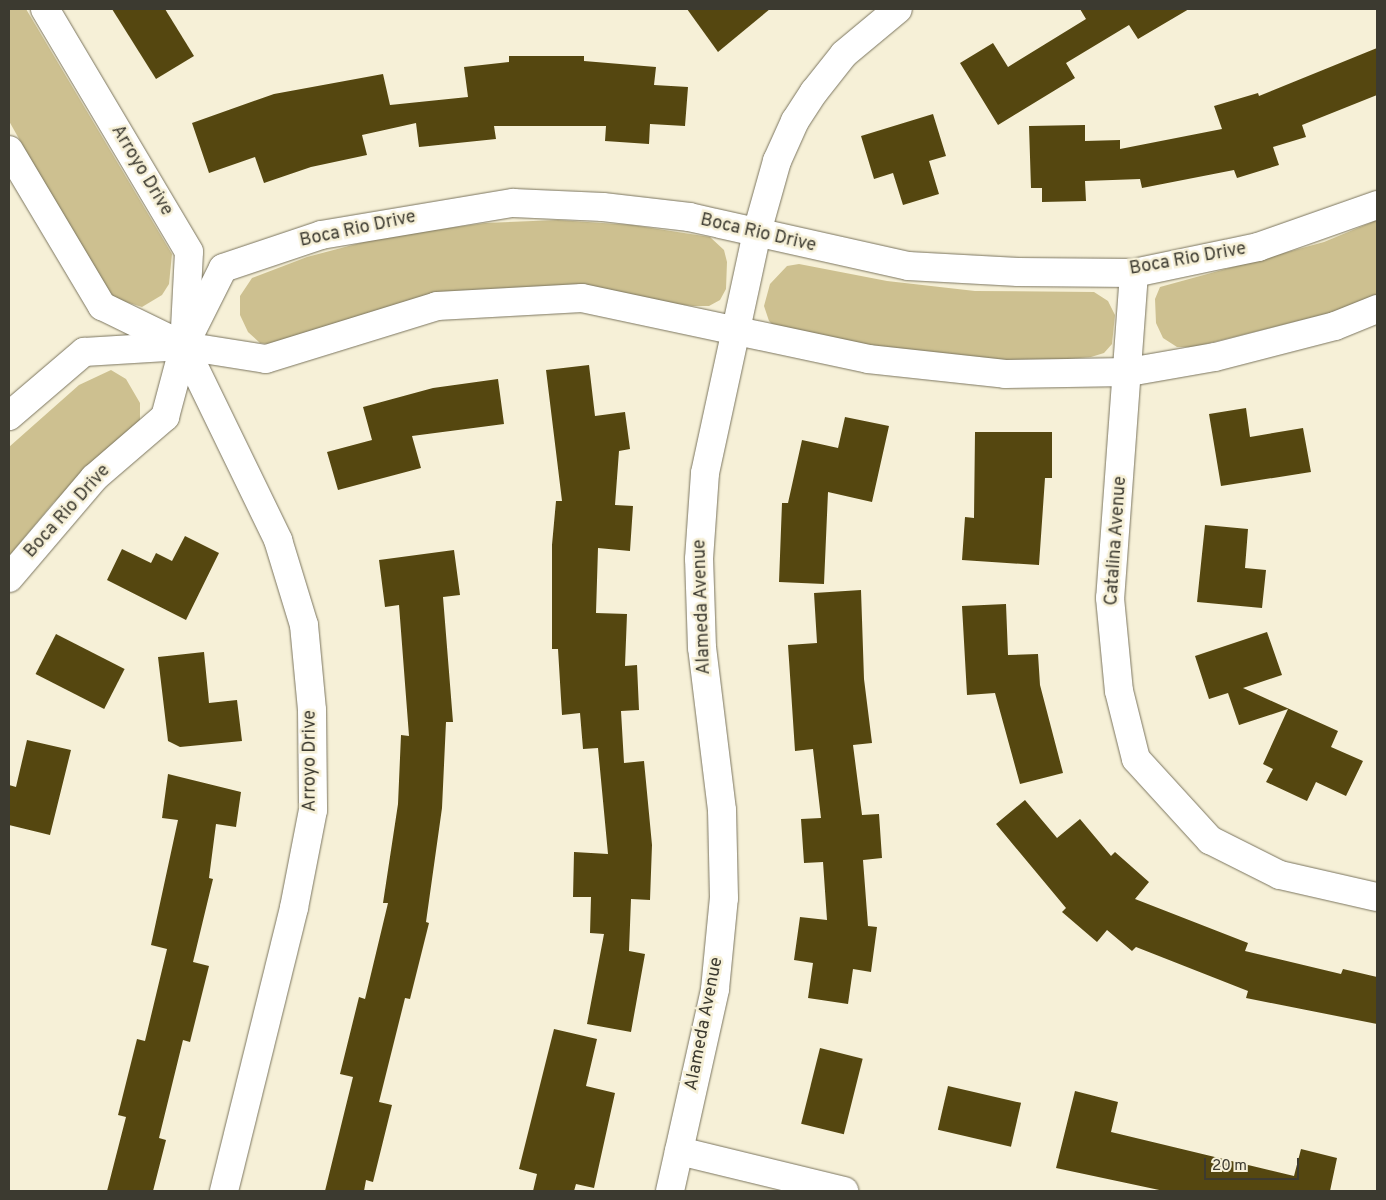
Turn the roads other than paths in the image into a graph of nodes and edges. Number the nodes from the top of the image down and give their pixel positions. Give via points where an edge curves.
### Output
1 (45, 9) edge
2 (898, 9) edge
3 (9, 150) edge
4 (1377, 205) edge
5 (757, 232) junction
6 (1134, 273) junction
7 (1377, 310) edge
8 (734, 333) junction
9 (184, 346) junction
10 (1129, 372) junction
11 (9, 416) edge
12 (9, 578) edge
13 (1377, 897) edge
14 (680, 1151) junction
15 (224, 1191) edge
16 (670, 1191) edge
17 (844, 1191) edge

1 - 9 street, Arroyo Drive via 189,252
2 - 5 street, Alameda Avenue via 844,54 795,120 777,161
3 - 9 street via 102,306
4 - 6 street, Boca Rio Drive via 1258,247
5 - 6 street, Boca Rio Drive via 908,266 1018,272
5 - 8 street, Alameda Avenue
5 - 9 street, Boca Rio Drive via 689,217 603,207 513,204 321,235 223,268
6 - 10 street, Catalina Avenue
7 - 10 street via 1335,326 1215,357
8 - 9 street via 582,298 437,306 266,360
8 - 10 street via 868,359 1005,374
8 - 14 street, Alameda Avenue via 705,473 698,560 710,732 722,810 724,898 715,990
9 - 11 street via 84,352
9 - 12 street, Boca Rio Drive via 164,417 94,478
9 - 15 street, Arroyo Drive via 278,540 304,625 312,710 313,810 294,908
10 - 13 street, Catalina Avenue via 1110,598 1119,691 1136,759 1210,840 1280,875
14 - 16 street, Alameda Avenue
14 - 17 street

